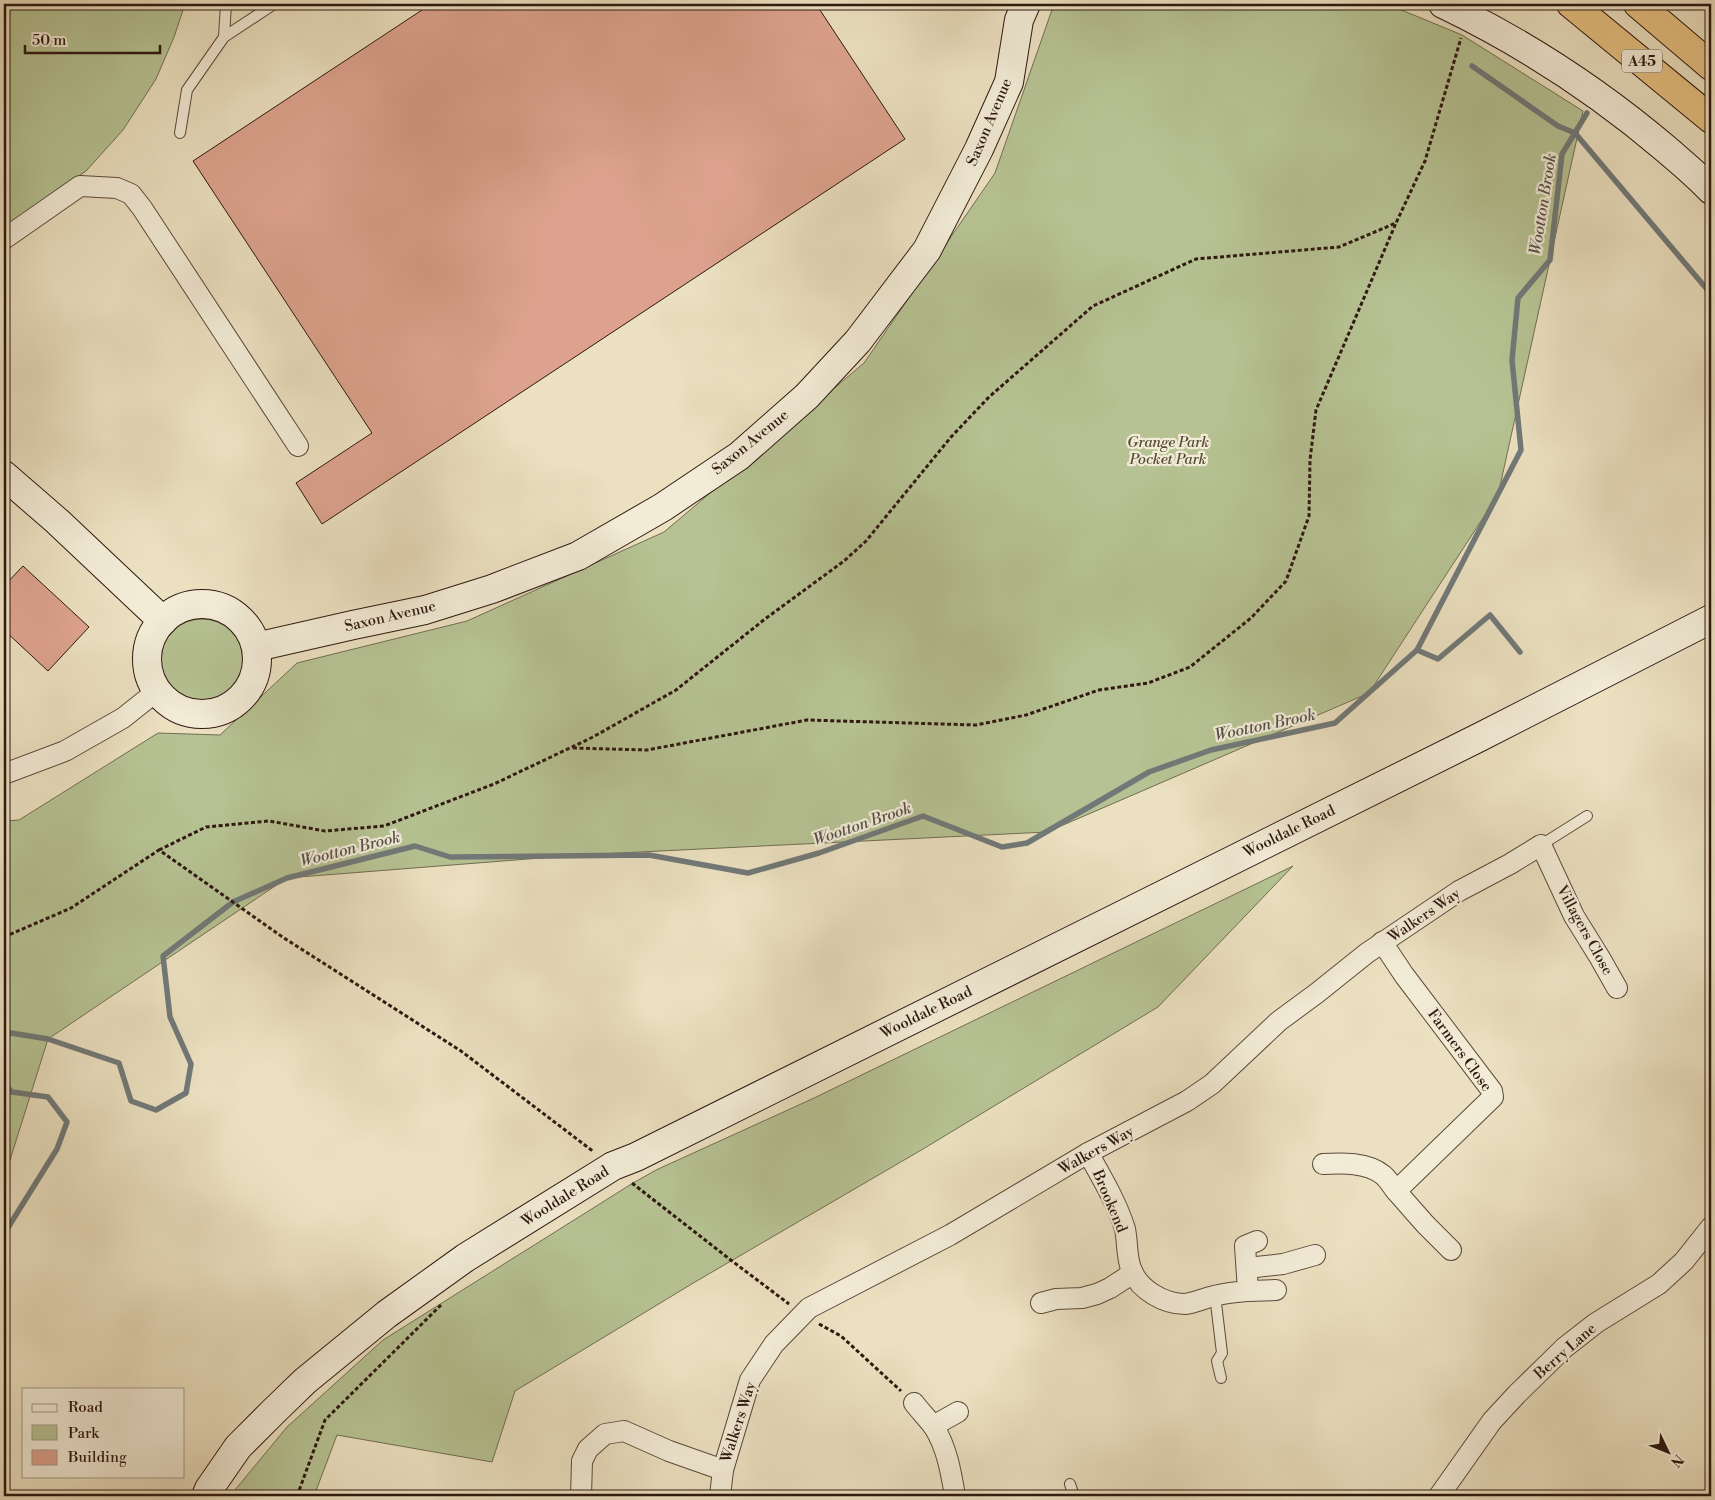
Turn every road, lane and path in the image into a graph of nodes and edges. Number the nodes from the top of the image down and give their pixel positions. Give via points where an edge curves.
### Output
1 (226, 4) edge
2 (274, 4) edge
3 (1443, 4) edge
4 (1638, 4) edge
5 (1574, 8) edge
6 (1018, 9) edge
7 (224, 37) junction
8 (1460, 40) dead end
9 (1711, 66) edge
10 (1711, 119) edge
11 (180, 133) dead end
12 (1711, 190) edge
13 (1396, 223) junction
14 (4, 239) edge
15 (298, 446) dead end
16 (4, 475) edge
17 (1711, 619) edge
18 (162, 621) junction
19 (256, 648) junction
20 (157, 691) junction
21 (571, 748) junction
22 (4, 774) edge
23 (1587, 816) dead end
24 (1541, 845) junction
25 (159, 850) junction
26 (4, 937) edge
27 (1382, 942) junction
28 (1616, 988) dead end
29 (1088, 1153) junction
30 (1323, 1164) dead end
31 (613, 1166) junction
32 (1396, 1191) junction
33 (1711, 1228) edge
34 (1257, 1241) dead end
35 (1451, 1250) dead end
36 (1315, 1255) dead end
37 (1247, 1268) junction
38 (1133, 1273) junction
39 (1276, 1290) dead end
40 (1248, 1291) junction
41 (1215, 1295) junction
42 (448, 1298) dead end
43 (1041, 1304) dead end
44 (803, 1314) junction
45 (1221, 1378) dead end
46 (914, 1403) joint
47 (958, 1412) dead end
48 (934, 1426) junction
49 (723, 1470) junction
50 (1070, 1484) dead end
51 (206, 1496) edge
52 (297, 1496) edge
53 (581, 1496) edge
54 (720, 1496) edge
55 (955, 1496) edge
56 (1074, 1496) edge
57 (1439, 1496) edge

1 - 7 lane
2 - 7 lane
3 - 12 street via 1517,43 1566,75 1642,129
4 - 9 highway, A45
5 - 10 highway, A45
6 - 19 street, Saxon Avenue via 1009,82 980,149 927,250 858,341 807,396 739,456 663,507 578,556 425,610
7 - 11 lane via 187,90
8 - 13 path via 1425,161
13 - 21 path via 1339,247 1196,259 1093,306 989,397 951,437 866,542 844,561 676,690
13 - 21 path via 1316,410 1310,460 1309,516 1286,581 1251,618 1190,667 1148,683 1099,690 1026,715 976,725 807,720 647,750
14 - 15 street via 80,186 117,188 131,194
16 - 18 street
17 - 31 street, Wooldale Road via 1478,738
18 - 19 street via 181,608 200,604 225,609 249,630
18 - 20 street via 148,649 148,668
19 - 20 street via 255,674 245,694 231,706 203,714 184,711 167,702
20 - 22 street via 123,718 65,751
21 - 25 path via 494,784 384,826 325,831 269,821 206,827
23 - 24 lane
24 - 27 street, Walkers Way via 1459,891
24 - 28 street, Villagers Close via 1574,916
25 - 26 path via 71,908
25 - 31 path via 284,938 461,1051
27 - 29 street, Walkers Way via 1279,1020 1212,1084 1187,1101
27 - 32 street, Farmers Close via 1492,1090 1493,1097
29 - 38 street, Brookend via 1125,1230
29 - 44 street, Walkers Way via 950,1234
30 - 32 street via 1345,1163 1368,1168 1383,1175
31 - 44 path via 655,1202
31 - 51 street, Wooldale Road via 465,1258 387,1314 305,1381 238,1447
32 - 35 street
33 - 57 street, Berry Lane via 1684,1261 1658,1284 1596,1322 1517,1394 1492,1421
34 - 37 street via 1245,1246
36 - 37 street via 1283,1264
37 - 40 street
38 - 41 street, Brookend via 1147,1290 1176,1303 1195,1302
38 - 43 street via 1097,1294
39 - 40 street, Brookend
40 - 41 street, Brookend
41 - 45 lane via 1222,1353 1217,1361
42 - 52 path via 325,1420
44 - 46 path via 841,1336
44 - 49 street, Walkers Way via 774,1344 750,1380
46 - 48 street
47 - 48 street
48 - 55 street via 951,1468
49 - 53 street via 624,1431 605,1434 588,1449 582,1461
49 - 54 street, Walkers Way
50 - 56 lane

